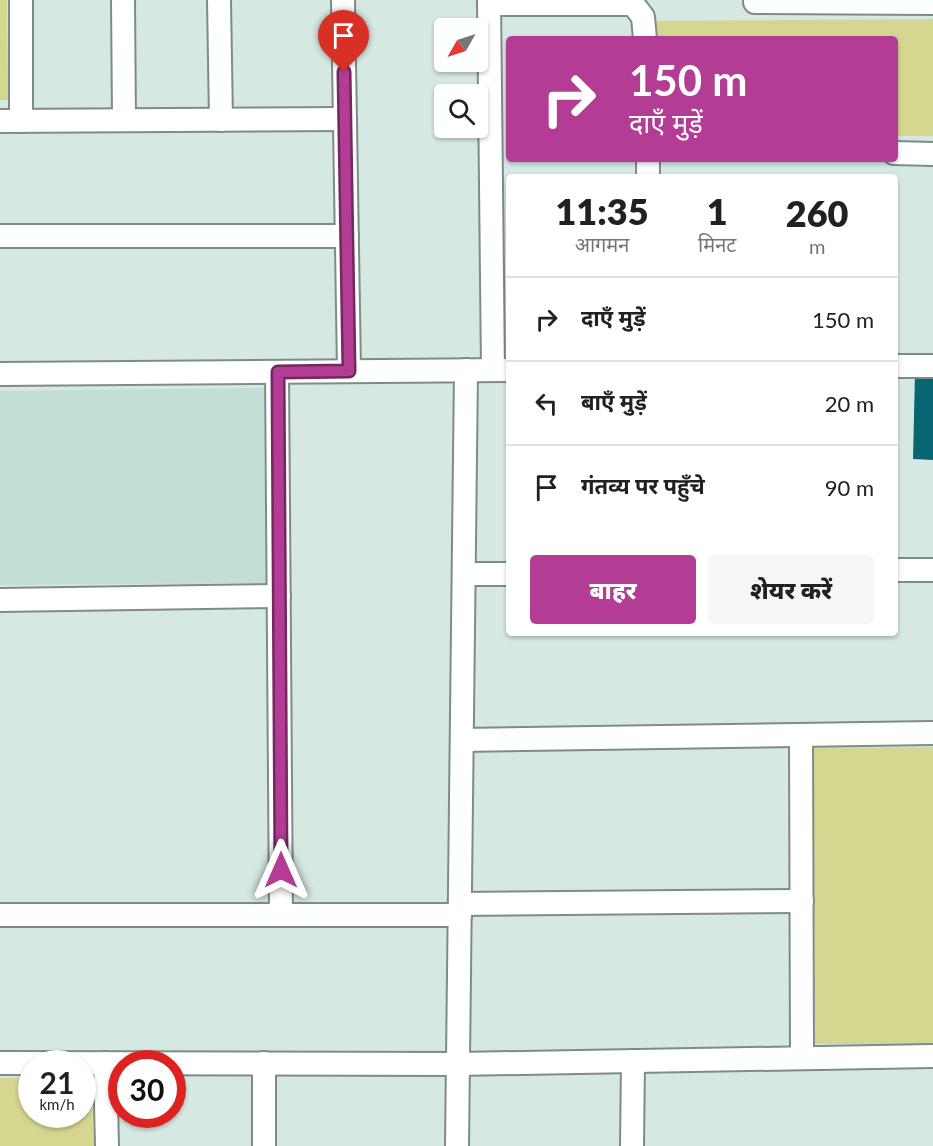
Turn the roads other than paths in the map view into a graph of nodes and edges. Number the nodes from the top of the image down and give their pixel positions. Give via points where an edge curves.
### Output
1 (21, 0) edge
2 (123, 0) edge
3 (219, 0) edge
4 (343, 0) edge
5 (489, 2) edge
6 (755, 2) dead end
7 (933, 3) edge
8 (645, 36) edge
9 (345, 119) junction
10 (124, 120) junction
11 (221, 120) junction
12 (10, 121) edge
13 (898, 153) edge
14 (933, 154) edge
15 (0, 236) edge
16 (347, 236) junction
17 (898, 366) edge
18 (933, 366) edge
19 (466, 370) junction
20 (501, 370) edge
21 (349, 371) junction
22 (278, 372) junction
23 (0, 374) edge
24 (898, 570) edge
25 (933, 570) edge
26 (464, 574) junction
27 (506, 574) edge
28 (279, 596) junction
29 (0, 600) edge
30 (933, 733) edge
31 (801, 735) junction
32 (462, 740) junction
33 (802, 901) junction
34 (460, 910) junction
35 (0, 915) edge
36 (281, 915) junction
37 (933, 1056) edge
38 (802, 1058) junction
39 (633, 1061) junction
40 (0, 1063) edge
41 (105, 1063) junction
42 (264, 1063) junction
43 (458, 1064) junction
44 (106, 1146) edge
45 (264, 1146) edge
46 (457, 1146) edge
47 (632, 1146) edge

1 - 12 street
2 - 10 street
3 - 11 street
4 - 9 street
5 - 8 street via 633,4 643,17
5 - 20 street
6 - 7 street
9 - 11 street
9 - 16 street
10 - 11 street
10 - 12 street
13 - 14 street
15 - 16 street
16 - 21 street
17 - 18 street
19 - 20 street
19 - 21 street
19 - 26 street
21 - 22 street
22 - 23 street
22 - 28 street
24 - 25 street
26 - 27 street
26 - 32 street
28 - 29 street
28 - 36 street
30 - 31 street
31 - 32 street
31 - 33 street
32 - 34 street
33 - 34 street
33 - 38 street
34 - 36 street
34 - 43 street
35 - 36 street
37 - 38 street
38 - 39 street
39 - 43 street
39 - 47 street
40 - 41 street
41 - 42 street
41 - 44 street
42 - 43 street
42 - 45 street
43 - 46 street

